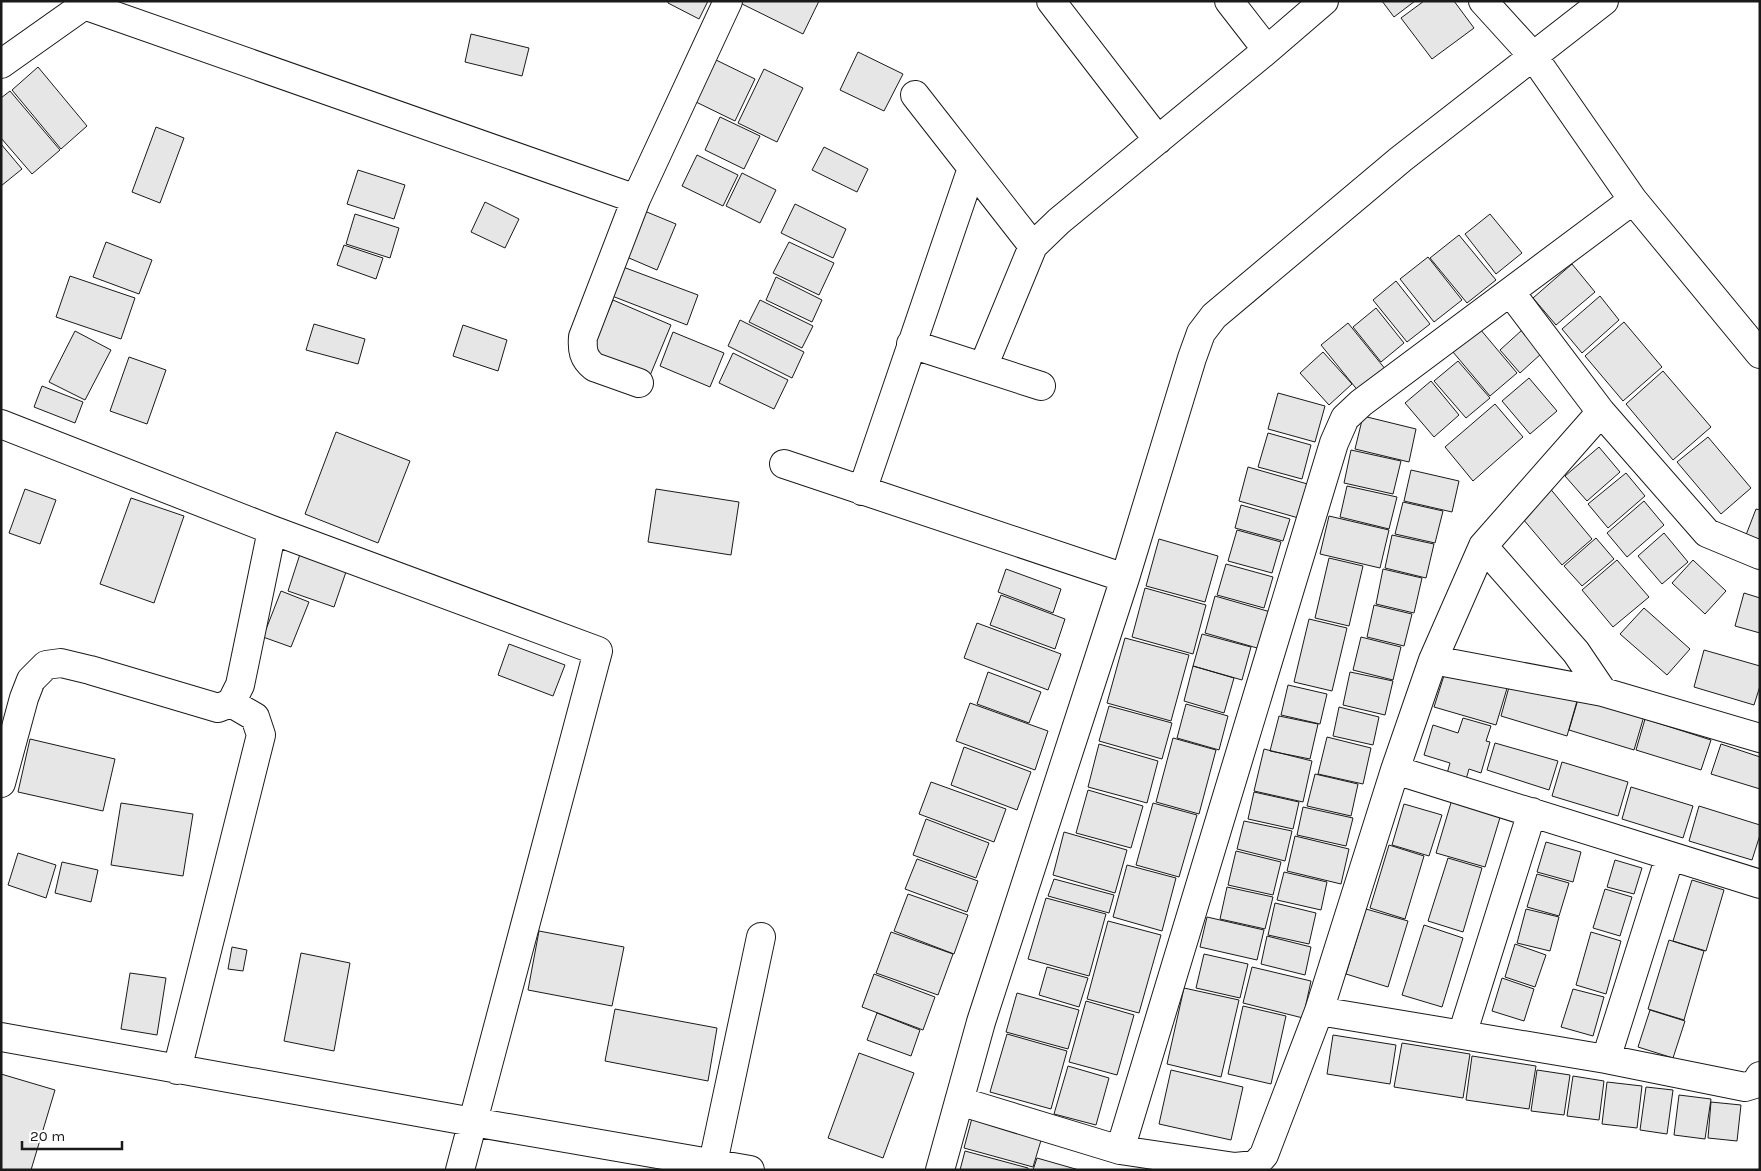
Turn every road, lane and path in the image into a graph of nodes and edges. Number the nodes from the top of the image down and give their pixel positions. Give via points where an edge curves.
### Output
1 (728, 1) edge
2 (1051, 1) edge
3 (1229, 1) edge
4 (1324, 1) edge
5 (1483, 1) edge
6 (1604, 1) edge
7 (87, 3) edge
8 (1266, 50) junction
9 (1533, 56) junction
10 (1, 64) edge
11 (915, 95) dead end
12 (1158, 140) junction
13 (972, 168) junction
14 (636, 199) junction
15 (1634, 200) junction
16 (1033, 246) junction
17 (1510, 293) junction
18 (911, 344) junction
19 (1760, 354) edge
20 (983, 367) junction
21 (639, 383) dead end
22 (1041, 386) dead end
23 (1601, 412) junction
24 (1, 424) edge
25 (784, 464) dead end
26 (862, 491) junction
27 (272, 530) junction
28 (1483, 546) junction
29 (1760, 555) edge
30 (1125, 578) junction
31 (1432, 660) junction
32 (1603, 692) junction
33 (231, 703) junction
34 (1760, 738) edge
35 (1395, 770) junction
36 (1, 783) edge
37 (1532, 812) junction
38 (1670, 856) junction
39 (1760, 884) edge
40 (760, 937) dead end
41 (1319, 1011) junction
42 (1462, 1035) junction
43 (1, 1037) edge
44 (1606, 1059) junction
45 (177, 1070) junction
46 (1760, 1076) edge
47 (959, 1101) junction
48 (472, 1122) junction
49 (1120, 1150) junction
50 (713, 1163) junction
51 (1267, 1168) edge
52 (460, 1170) edge
53 (750, 1170) edge
54 (940, 1170) edge

1 - 14 street
2 - 12 street
3 - 8 street
4 - 8 street
5 - 9 street
6 - 9 street
7 - 10 street
7 - 14 street
8 - 12 street
9 - 15 street
9 - 30 street via 1401,159 1214,316 1201,333 1192,358
11 - 13 street
12 - 16 street
13 - 16 street
13 - 18 street
14 - 21 street via 588,320 582,348 584,357 594,367
15 - 17 street
15 - 19 street
16 - 20 street
17 - 23 street
17 - 49 street via 1345,418 1334,443
18 - 20 street
18 - 26 street
20 - 22 street
23 - 28 street
23 - 29 street via 1707,533
24 - 27 street
25 - 26 street
26 - 30 street
27 - 33 street via 240,685
27 - 48 street via 598,651
28 - 31 street
28 - 32 street via 1576,652
30 - 47 street via 984,1013
31 - 32 street
31 - 35 street
32 - 34 street
33 - 36 street via 218,708 90,670 61,663 46,665 31,680 24,698
33 - 45 street via 255,717 260,735
35 - 37 street
35 - 41 street
37 - 38 street
37 - 42 street
38 - 39 street
38 - 44 street
40 - 50 street
41 - 42 street
41 - 51 street via 1264,1155
42 - 44 street
43 - 45 street
44 - 46 street via 1745,1086 1755,1084
45 - 48 street
47 - 49 street
47 - 54 street
48 - 50 street
48 - 52 street
49 - 51 street via 1235,1168
50 - 53 street

